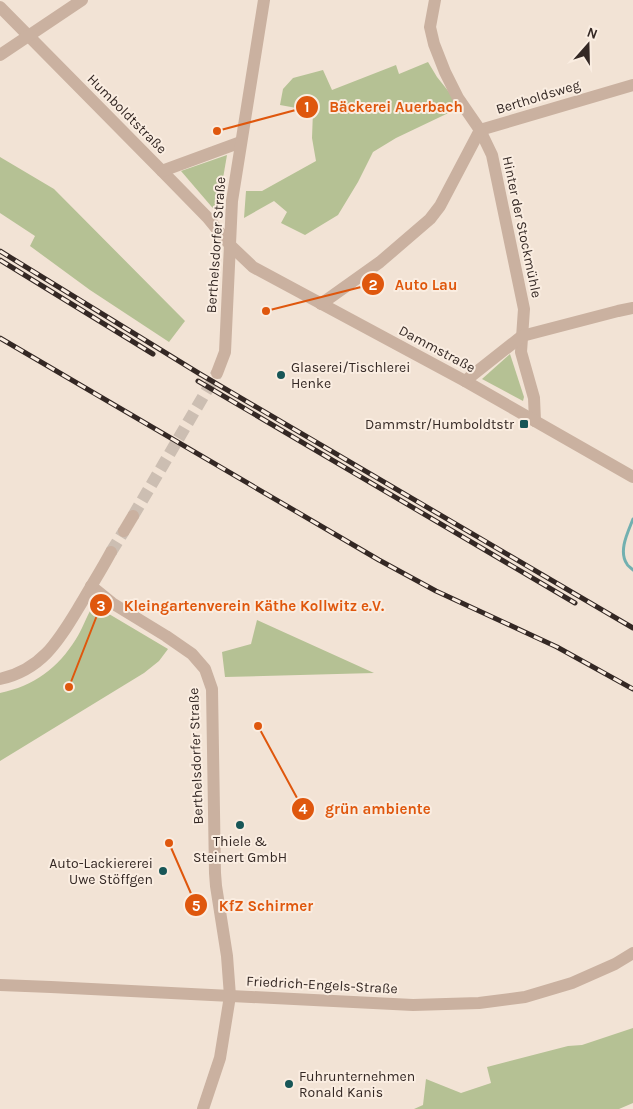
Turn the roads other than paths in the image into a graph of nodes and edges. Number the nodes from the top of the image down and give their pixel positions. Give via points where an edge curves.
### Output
1 (82, 0) edge
2 (264, 0) edge
3 (435, 0) edge
4 (0, 6) edge
5 (29, 35) junction
6 (0, 55) edge
7 (633, 85) edge
8 (480, 130) junction
9 (242, 142) junction
10 (162, 171) junction
11 (230, 245) junction
12 (321, 304) junction
13 (633, 308) edge
14 (522, 336) junction
15 (217, 373) tunnel mouth
16 (465, 381) junction
17 (535, 421) junction
18 (633, 477) edge
19 (133, 516) tunnel mouth
20 (124, 531) tunnel mouth
21 (112, 552) tunnel mouth
22 (91, 586) junction
23 (0, 679) edge
24 (633, 953) edge
25 (0, 985) edge
26 (230, 996) junction
27 (203, 1109) edge

1 - 5 street
2 - 9 street, Berthelsdorfer Straße
3 - 8 street, Hinter der Stockmühle via 430,27 434,44 458,98
4 - 5 street, Humboldtstraße
5 - 6 street
5 - 10 street, Humboldtstraße
7 - 8 street, Bertholdsweg
8 - 12 street via 430,219 380,262
8 - 14 street, Hinter der Stockmühle via 492,155 524,309
9 - 10 street
9 - 11 street, Berthelsdorfer Straße
10 - 11 street, Humboldtstraße
11 - 12 street, Dammstraße via 253,267
11 - 15 street, Berthelsdorfer Straße via 225,352
12 - 16 street, Dammstraße
13 - 14 street
14 - 16 street
14 - 17 street, Hinter der Stockmühle via 521,352 534,398
16 - 17 street, Dammstraße
17 - 18 street, Dammstraße
19 - 20 street
21 - 22 street
22 - 23 street via 52,649 23,671
22 - 26 street, Berthelsdorfer Straße via 112,604 192,654 204,669 212,689 215,873
24 - 26 street, Friedrich-Engels-Straße via 572,983 525,997 479,1004
25 - 26 street, Friedrich-Engels-Straße
26 - 27 street, Berthelsdorfer Straße via 220,1058

